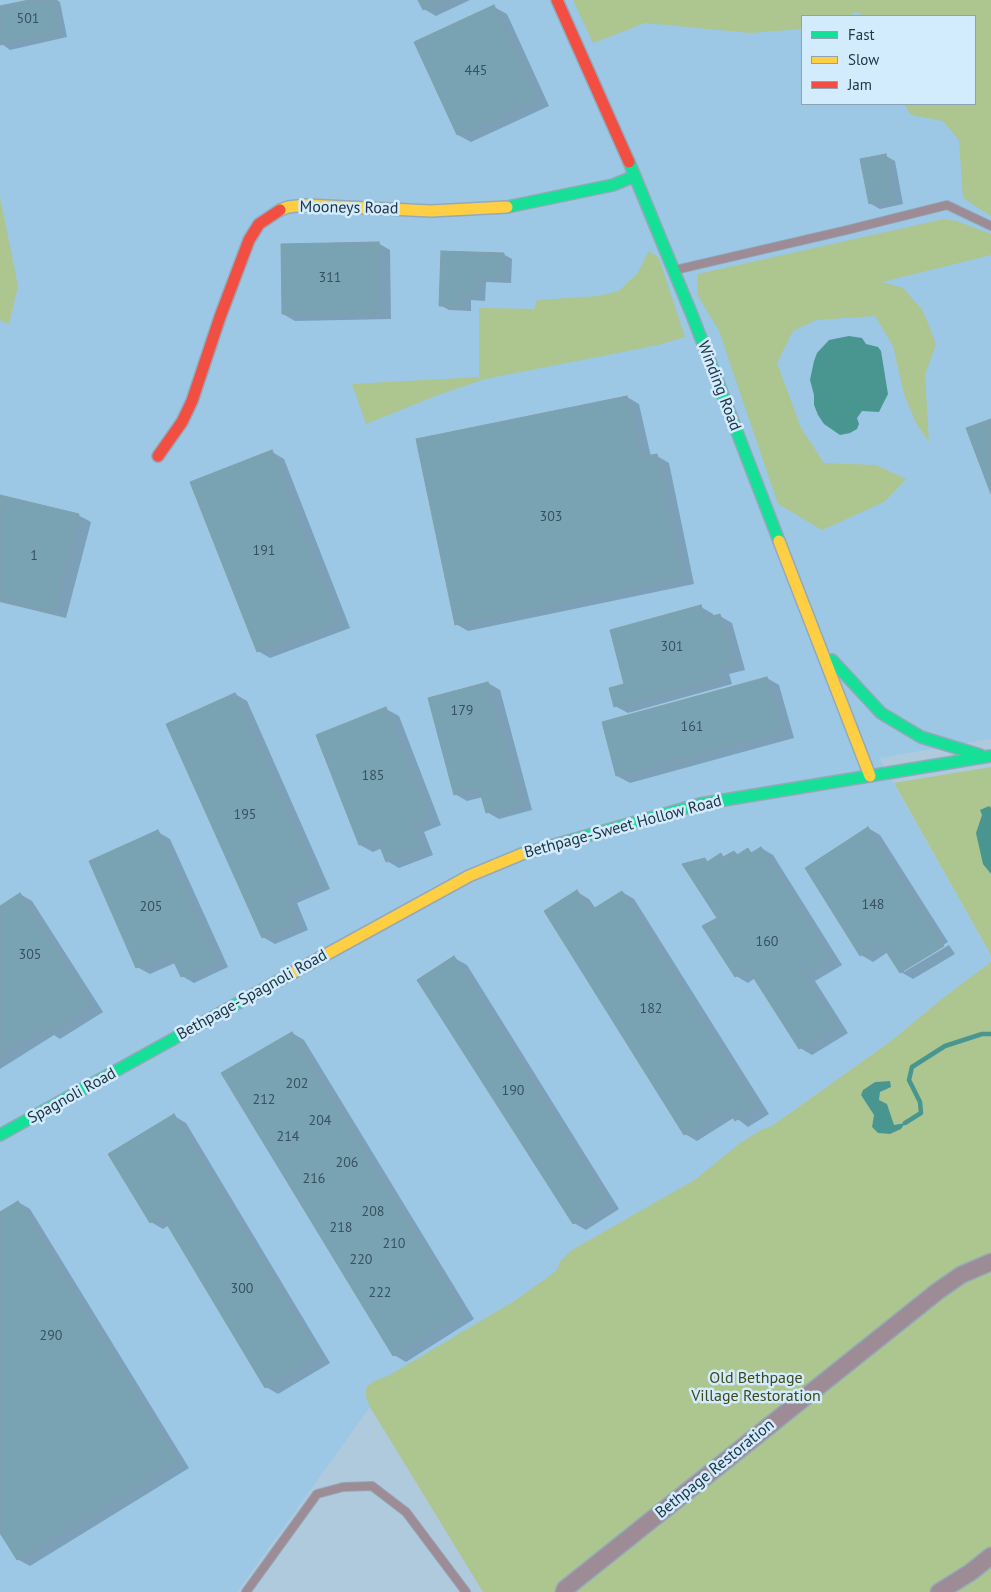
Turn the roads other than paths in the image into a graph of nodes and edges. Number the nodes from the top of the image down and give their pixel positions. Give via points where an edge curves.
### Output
1 (557, 0) edge
2 (635, 176) junction
3 (991, 226) edge
4 (673, 270) junction
5 (158, 456) dead end
6 (820, 646) junction
7 (988, 756) edge
8 (870, 776) junction
9 (362, 935) joint
10 (143, 1056) joint
11 (0, 1135) edge
12 (991, 1262) edge
13 (991, 1556) edge
14 (246, 1592) edge
15 (466, 1592) edge
16 (564, 1592) edge
17 (939, 1592) edge

1 - 2 street, Winding Road
2 - 4 street, Winding Road
2 - 5 street, Mooneys Road via 613,185 506,207 431,211 306,205 274,213 259,224 248,240 192,401 182,422
3 - 4 lane via 947,205
4 - 6 street, Winding Road
6 - 7 street via 881,713 921,738
6 - 8 street, Winding Road
7 - 8 street, Bethpage-Sweet Hollow Road
8 - 9 street, Bethpage-Sweet Hollow Road via 700,804 517,855 479,870
9 - 10 street, Bethpage-Spagnoli Road
10 - 11 street, Spagnoli Road
12 - 16 street, Bethpage Restoration via 961,1275 938,1291
13 - 17 street
14 - 15 lane via 317,1494 343,1487 372,1486 406,1512

